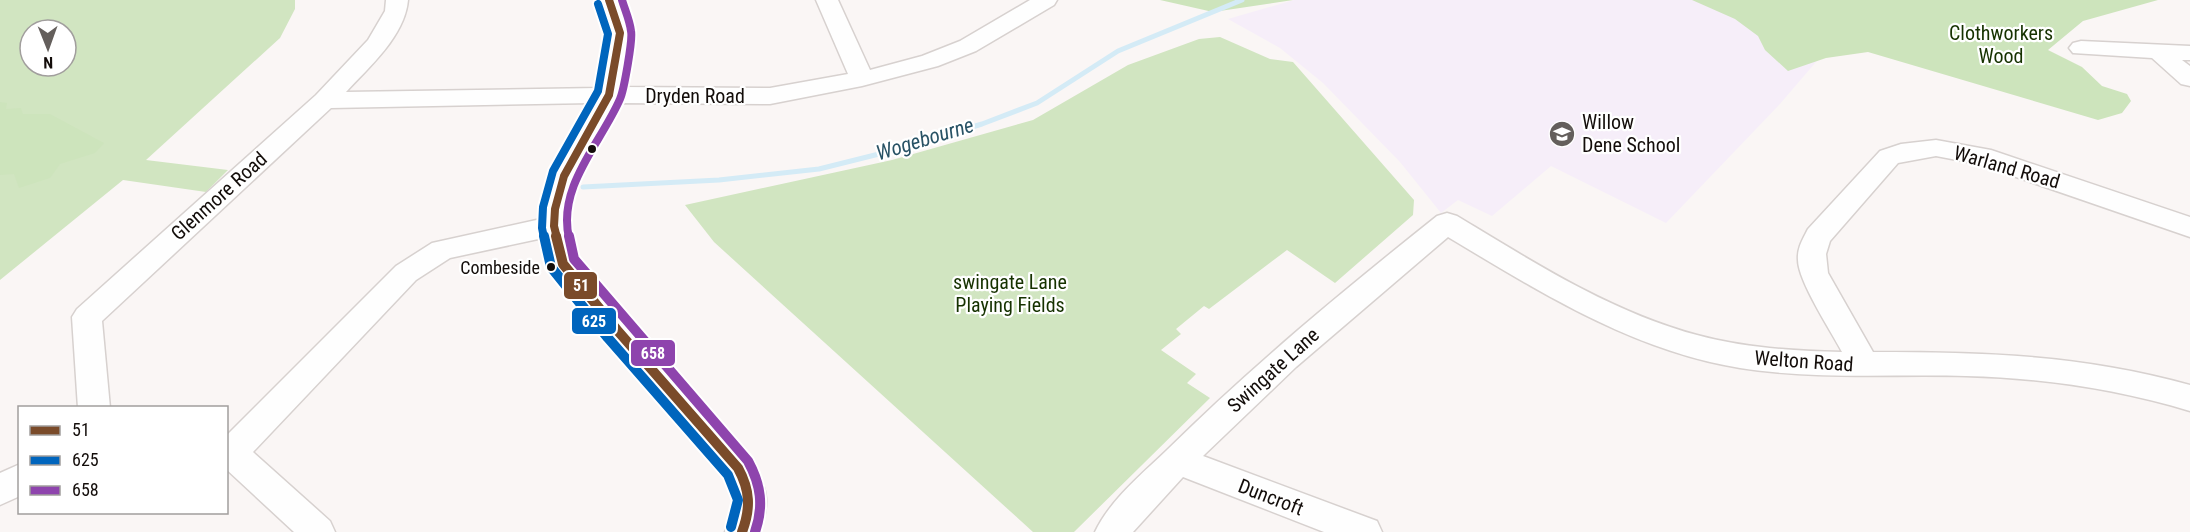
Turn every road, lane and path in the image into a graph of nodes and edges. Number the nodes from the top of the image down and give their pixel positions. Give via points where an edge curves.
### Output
1 (397, 0) edge
2 (609, 0) edge
3 (826, 0) edge
4 (1046, 0) edge
5 (2081, 48) dead end
6 (2160, 53) junction
7 (2190, 53) edge
8 (862, 79) junction
9 (2190, 79) edge
10 (609, 95) junction
11 (325, 100) junction
12 (1447, 223) joint
13 (554, 226) junction
14 (2190, 227) edge
15 (1865, 365) junction
16 (2190, 398) edge
17 (94, 406) edge
18 (229, 453) edge
19 (1178, 460) junction
20 (18, 479) edge
21 (0, 491) edge
22 (318, 532) edge
23 (742, 532) edge
24 (1112, 532) edge
25 (1365, 532) edge

1 - 11 street, Glenmore Road via 396,11 378,43
2 - 10 street via 620,33
3 - 8 street
4 - 8 street, Dryden Road via 968,46 930,61
5 - 6 street
6 - 7 street
6 - 9 street
8 - 10 street, Dryden Road via 770,96
10 - 11 street, Dryden Road
10 - 13 street via 564,176
11 - 17 street, Glenmore Road via 87,317
12 - 15 street, Welton Road via 1578,301 1672,340 1737,356 1804,364
12 - 19 street, Swingate Lane via 1329,319
13 - 18 street via 442,250 406,273
13 - 23 street via 563,264 738,468 750,490 750,515
14 - 15 street, Warland Road via 1982,156 1936,148 1901,152 1882,162 1812,247 1814,273
15 - 16 street, Welton Road via 2038,367
18 - 22 street
19 - 24 street, Swingate Lane
19 - 25 street, Duncroft
20 - 21 street

